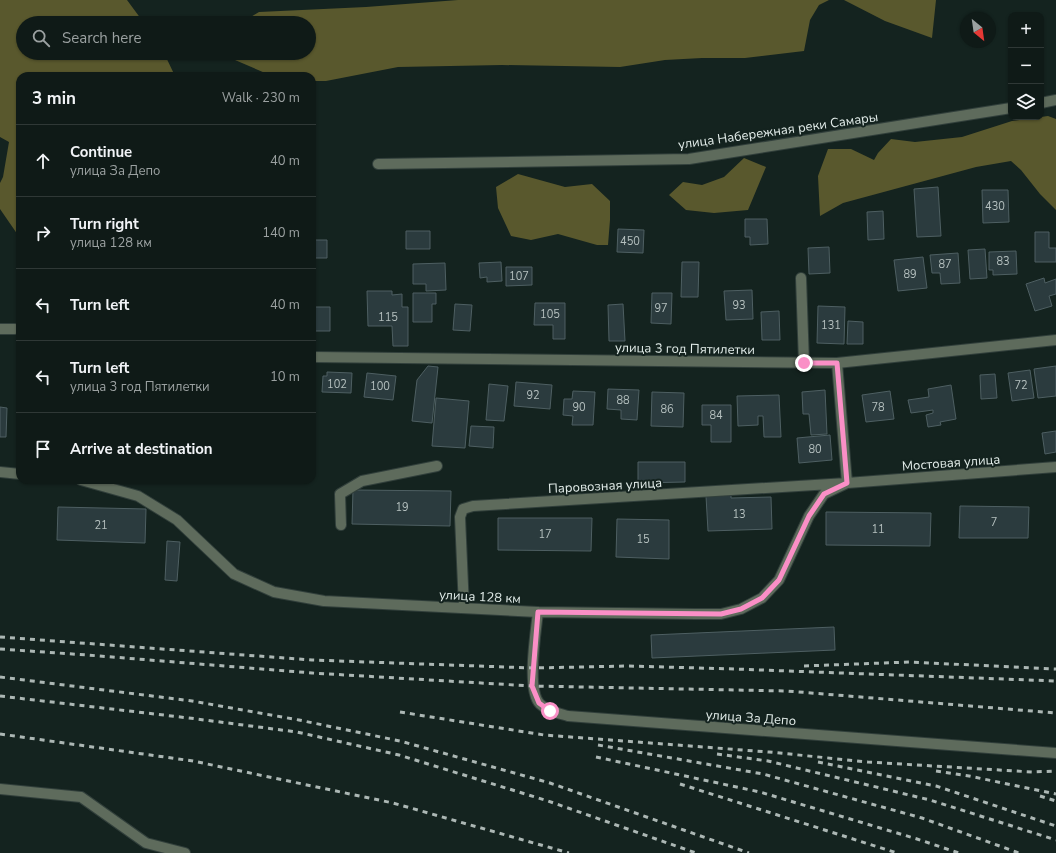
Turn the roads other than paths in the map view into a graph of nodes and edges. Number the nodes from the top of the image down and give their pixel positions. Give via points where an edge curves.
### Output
1 (1056, 100) edge
2 (1044, 102) edge
3 (1008, 108) edge
4 (378, 164) dead end
5 (801, 278) dead end
6 (0, 329) edge
7 (15, 329) dead end
8 (1056, 340) edge
9 (316, 357) edge
10 (804, 363) junction
11 (837, 363) junction
12 (437, 466) dead end
13 (1056, 467) edge
14 (0, 472) edge
15 (16, 474) edge
16 (847, 483) junction
17 (95, 484) edge
18 (341, 525) dead end
19 (464, 608) junction
20 (538, 612) junction
21 (1056, 753) edge
22 (0, 789) edge
23 (185, 853) edge

1 - 2 street
3 - 4 street, улица Набережная реки Самары via 689,159
5 - 10 street
6 - 7 street
8 - 11 street, улица 3 год Пятилетки
9 - 10 street, улица 3 год Пятилетки
10 - 11 street, улица 3 год Пятилетки
11 - 16 street
12 - 18 street via 362,481 340,494
13 - 16 street, Мостовая улица
14 - 15 street
16 - 19 street, Паровозная улица via 473,506 463,509 460,517
16 - 20 street, улица 128 км via 824,494 809,516 779,580 762,598 741,609 721,614
17 - 19 street, улица 128 км via 138,496 177,520 234,574 274,592 324,601
19 - 20 street, улица 128 км
20 - 21 street, улица За Депо via 532,686 539,703 550,711 568,716
22 - 23 street via 81,797 146,843

